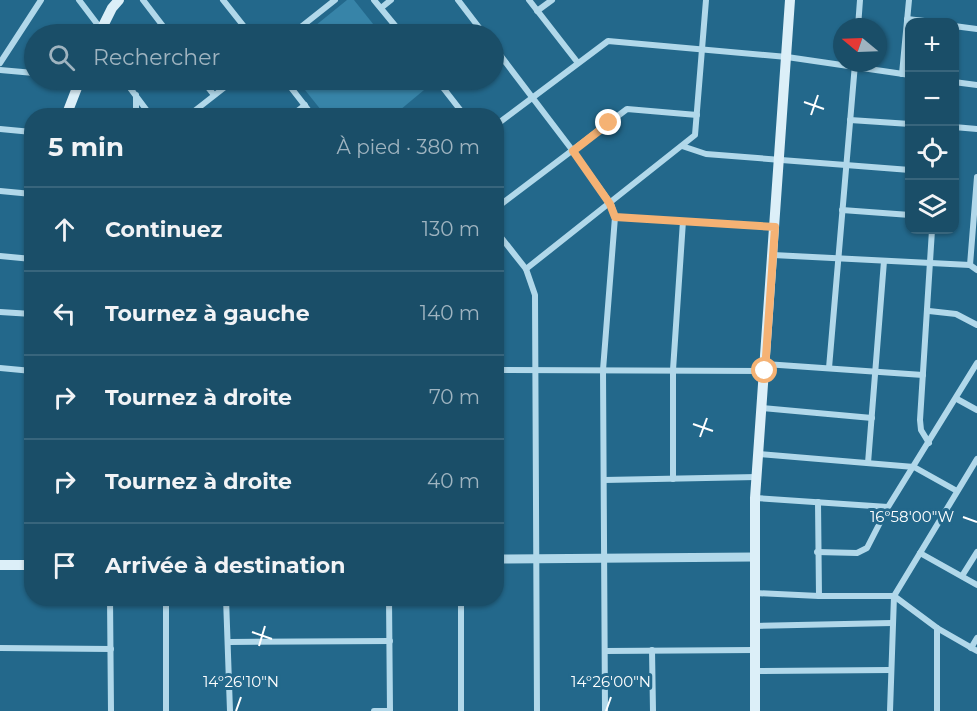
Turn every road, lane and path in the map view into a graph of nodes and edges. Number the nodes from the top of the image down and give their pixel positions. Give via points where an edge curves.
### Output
1 (41, 0) edge
2 (79, 0) edge
3 (119, 0) edge
4 (144, 0) edge
5 (223, 0) edge
6 (335, 0) edge
7 (374, 0) edge
8 (391, 0) edge
9 (458, 0) edge
10 (529, 0) edge
11 (552, 0) edge
12 (706, 0) edge
13 (790, 0) edge
14 (860, 0) edge
15 (909, 0) edge
16 (381, 8) junction
17 (537, 11) junction
18 (859, 18) edge
19 (907, 18) edge
20 (25, 24) edge
21 (95, 24) edge
22 (105, 24) edge
23 (162, 24) edge
24 (242, 24) edge
25 (305, 24) edge
26 (394, 24) edge
27 (476, 24) edge
28 (24, 26) edge
29 (959, 27) edge
30 (977, 29) edge
31 (905, 41) edge
32 (702, 49) junction
33 (787, 57) junction
34 (504, 60) edge
35 (833, 62) edge
36 (0, 63) edge
37 (578, 63) junction
38 (0, 70) edge
39 (887, 71) edge
40 (24, 72) edge
41 (853, 72) edge
42 (902, 74) junction
43 (905, 74) edge
44 (959, 83) edge
45 (977, 85) edge
46 (76, 90) edge
47 (133, 90) edge
48 (210, 90) edge
49 (221, 90) edge
50 (293, 90) edge
51 (445, 90) edge
52 (136, 94) junction
53 (214, 95) junction
54 (532, 98) junction
55 (304, 105) junction
56 (69, 108) edge
57 (135, 108) edge
58 (146, 108) edge
59 (198, 108) edge
60 (300, 108) edge
61 (306, 108) edge
62 (459, 108) edge
63 (697, 115) junction
64 (504, 119) edge
65 (850, 120) junction
66 (905, 124) edge
67 (959, 127) edge
68 (0, 129) edge
69 (977, 129) edge
70 (24, 131) edge
71 (682, 146) junction
72 (573, 151) junction
73 (780, 160) junction
74 (846, 165) junction
75 (905, 170) edge
76 (977, 177) edge
77 (0, 191) edge
78 (24, 193) edge
79 (504, 202) edge
80 (610, 204) junction
81 (842, 210) junction
82 (905, 215) edge
83 (615, 217) junction
84 (683, 221) junction
85 (775, 227) junction
86 (975, 228) edge
87 (932, 234) edge
88 (504, 241) edge
89 (772, 255) junction
90 (0, 256) edge
91 (24, 258) edge
92 (838, 259) junction
93 (884, 261) junction
94 (930, 263) junction
95 (970, 265) junction
96 (526, 269) junction
97 (977, 270) edge
98 (928, 311) junction
99 (0, 312) edge
100 (24, 314) edge
101 (977, 325) edge
102 (977, 363) edge
103 (765, 367) junction
104 (0, 368) edge
105 (829, 368) junction
106 (535, 369) junction
107 (24, 370) edge
108 (504, 370) edge
109 (603, 370) junction
110 (674, 370) junction
111 (875, 372) junction
112 (923, 375) junction
113 (957, 399) junction
114 (762, 408) junction
115 (977, 410) edge
116 (872, 418) junction
117 (929, 443) junction
118 (758, 454) junction
119 (977, 459) edge
120 (868, 463) junction
121 (914, 467) junction
122 (757, 477) junction
123 (673, 479) junction
124 (604, 480) junction
125 (957, 491) junction
126 (755, 498) junction
127 (818, 502) junction
128 (888, 507) junction
129 (817, 552) junction
130 (977, 552) edge
131 (920, 553) junction
132 (754, 557) junction
133 (604, 558) junction
134 (504, 559) edge
135 (535, 559) junction
136 (0, 565) edge
137 (24, 565) edge
138 (962, 576) junction
139 (977, 585) edge
140 (755, 593) junction
141 (819, 596) junction
142 (894, 596) junction
143 (110, 606) edge
144 (166, 606) edge
145 (389, 606) edge
146 (461, 606) edge
147 (228, 608) edge
148 (892, 623) junction
149 (755, 626) junction
150 (937, 628) junction
151 (977, 638) edge
152 (390, 641) junction
153 (229, 642) junction
154 (0, 648) edge
155 (111, 649) junction
156 (652, 650) junction
157 (754, 650) junction
158 (974, 650) edge
159 (605, 651) junction
160 (890, 670) junction
161 (755, 671) junction
162 (111, 711) edge
163 (166, 711) edge
164 (230, 711) edge
165 (374, 711) edge
166 (390, 711) edge
167 (461, 711) edge
168 (537, 711) edge
169 (605, 711) edge
170 (652, 711) edge
171 (755, 711) edge
172 (890, 711) edge
173 (937, 711) edge

1 - 20 street
2 - 21 street
3 - 22 main road
4 - 23 street
5 - 24 street
6 - 25 street
7 - 16 street
8 - 16 street
9 - 27 street
10 - 17 street
11 - 17 street
12 - 32 street
13 - 33 main road
14 - 18 street
15 - 19 street
16 - 26 street
17 - 37 street
28 - 36 street
29 - 30 street
31 - 42 street
32 - 33 street
32 - 37 street via 608,41
32 - 63 street
33 - 35 street
33 - 73 main road
34 - 54 street
37 - 54 street
38 - 40 street
39 - 42 street
41 - 65 street
42 - 43 street
44 - 45 street
46 - 56 main road
47 - 52 street
48 - 53 street
49 - 53 street
50 - 55 street
51 - 62 street
52 - 57 street
52 - 58 street
53 - 59 street
54 - 64 street
54 - 72 street
55 - 60 street
55 - 61 street
63 - 71 street via 694,135
63 - 72 street via 627,109
65 - 66 street
65 - 74 street
67 - 69 street
68 - 70 street
71 - 73 street via 699,153
71 - 80 street
72 - 79 street
72 - 80 street
73 - 74 street
73 - 85 main road
74 - 75 street
74 - 81 street
76 - 86 street
77 - 78 street
80 - 83 street
80 - 96 street
81 - 82 street
81 - 92 street
83 - 84 street
83 - 109 street
84 - 85 street
84 - 110 street
85 - 89 main road
86 - 95 street
87 - 94 street
88 - 96 street
89 - 92 street
89 - 103 main road
90 - 91 street
92 - 93 street
92 - 105 street
93 - 94 street
93 - 111 street
94 - 95 street
94 - 98 street
95 - 97 street
96 - 106 street via 535,295
98 - 101 street via 956,314
98 - 112 street
99 - 100 street
102 - 113 street
103 - 105 street
103 - 110 street
103 - 114 main road
104 - 107 street
105 - 111 street
106 - 108 street
106 - 109 street
106 - 135 street
109 - 110 street
109 - 124 street
110 - 123 street
111 - 112 street
111 - 116 street
112 - 117 street via 921,430
113 - 115 street
113 - 117 street
114 - 116 street
114 - 118 main road
116 - 120 street
117 - 121 street
118 - 120 street
118 - 122 main road
119 - 125 street
120 - 121 street
121 - 125 street
121 - 128 street
122 - 123 street
122 - 126 main road
123 - 124 street
124 - 133 street
125 - 131 street
126 - 127 street
126 - 132 main road
127 - 128 street
127 - 129 street
128 - 129 street via 863,552
129 - 141 street
130 - 138 street
131 - 138 street
131 - 142 street
132 - 133 street
132 - 140 main road
133 - 135 street
133 - 159 street
134 - 135 street
135 - 168 street
136 - 137 main road
138 - 139 street
140 - 141 street
140 - 149 main road
141 - 142 street
142 - 148 street
142 - 150 street
143 - 155 street
144 - 163 street
145 - 152 street
146 - 167 street
147 - 153 street
148 - 149 street
148 - 160 street
149 - 157 main road
150 - 158 street
150 - 173 street
151 - 158 street
152 - 153 street
152 - 166 street
153 - 164 street
154 - 155 street
155 - 162 street
156 - 157 street
156 - 159 street
156 - 170 street
157 - 161 main road
159 - 169 street
160 - 161 street
160 - 172 street
161 - 171 main road
165 - 166 street

